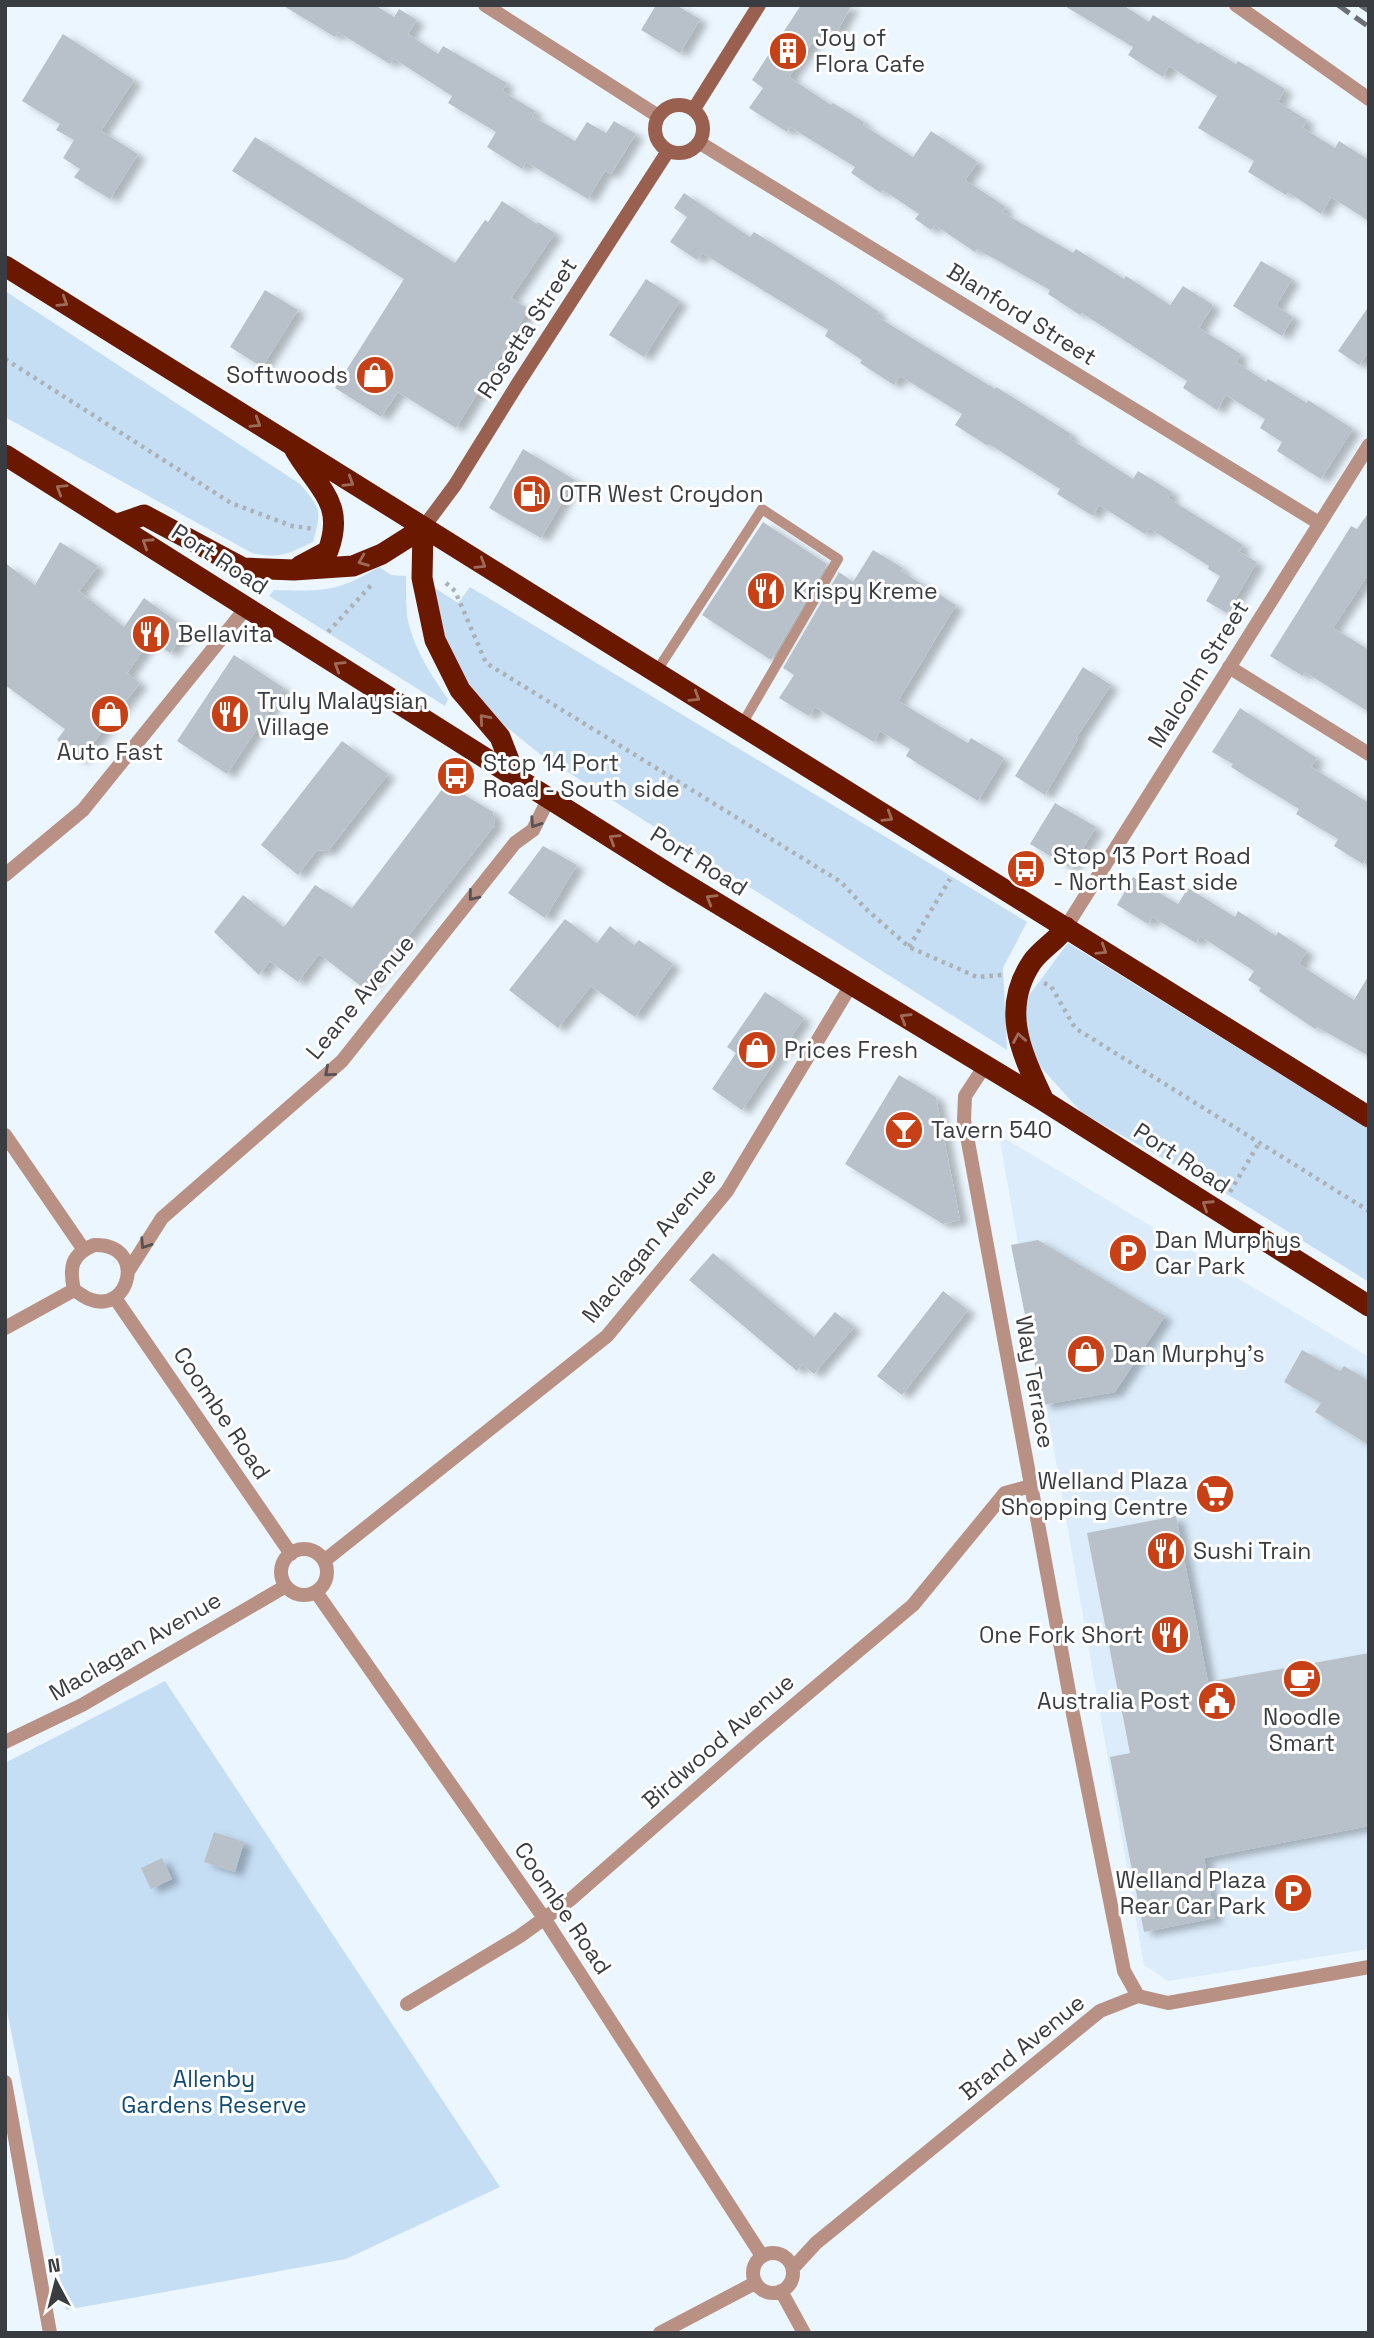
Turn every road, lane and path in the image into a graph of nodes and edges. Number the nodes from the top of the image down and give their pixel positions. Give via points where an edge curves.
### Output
1 (485, 5) edge
2 (759, 5) edge
3 (1236, 5) edge
4 (1369, 99) edge
5 (694, 109) junction
6 (658, 116) junction
7 (700, 143) junction
8 (668, 151) junction
9 (5, 266) edge
10 (5, 359) edge
11 (292, 445) junction
12 (1369, 445) edge
13 (5, 455) edge
14 (1320, 523) junction
15 (118, 524) junction
16 (423, 528) junction
17 (322, 530) dead end
18 (294, 570) junction
19 (380, 576) dead end
20 (438, 576) dead end
21 (246, 608) junction
22 (328, 632) dead end
23 (1229, 667) junction
24 (656, 673) junction
25 (741, 726) junction
26 (1369, 754) edge
27 (516, 778) junction
28 (549, 798) junction
29 (5, 875) edge
30 (950, 879) dead end
31 (1066, 927) junction
32 (909, 947) junction
33 (1013, 972) dead end
34 (1035, 979) dead end
35 (851, 985) junction
36 (984, 1067) junction
37 (1044, 1101) junction
38 (1369, 1117) edge
39 (5, 1135) edge
40 (1259, 1143) junction
41 (1230, 1192) dead end
42 (1369, 1210) edge
43 (84, 1250) junction
44 (129, 1270) junction
45 (74, 1290) junction
46 (115, 1298) junction
47 (1369, 1306) edge
48 (5, 1328) edge
49 (1031, 1486) junction
50 (291, 1554) junction
51 (324, 1561) junction
52 (286, 1586) junction
53 (316, 1592) junction
54 (5, 1742) edge
55 (544, 1918) junction
56 (1369, 1968) edge
57 (1138, 1996) junction
58 (407, 2004) dead end
59 (5, 2082) edge
60 (762, 2256) junction
61 (793, 2268) junction
62 (755, 2283) junction
63 (781, 2291) junction
64 (50, 2333) edge
65 (660, 2333) edge
66 (804, 2333) edge

1 - 6 street
2 - 5 street
3 - 4 street
5 - 6 street via 673,105
5 - 7 street via 704,126
6 - 8 street via 655,134
7 - 8 street via 687,152
7 - 14 street, Blanford Street
8 - 16 street, Rosetta Street
9 -> 11 highway
10 - 17 path via 231,503 292,526
11 -> 16 highway
11 - 18 highway via 330,498 335,531 328,551
12 - 14 street, Malcolm Street
15 -> 13 highway, Port Road
14 - 23 street, Malcolm Street
15 - 18 highway via 144,515 243,568
21 -> 15 highway, Port Road
16 -> 18 highway via 353,566
16 -> 24 highway
27 -> 16 highway via 500,737 460,690 435,640 422,578
19 - 22 path
20 - 32 path via 455,591 486,663 841,882
27 -> 21 highway, Port Road
21 - 29 street via 83,810
23 - 26 street
23 - 31 street, Malcolm Street
24 -> 25 highway
24 - 25 lane via 762,509 838,559
25 -> 31 highway
27 - 28 highway, Port Road
35 -> 28 highway, Port Road
28 -> 44 street, Leane Avenue via 533,830 515,843 342,1061 162,1219
30 - 32 path
37 -> 31 highway via 1020,1048 1017,999 1031,964
31 -> 38 highway
32 - 33 path via 977,977
34 - 40 path via 1051,986 1075,1028
36 -> 35 highway, Port Road
35 - 51 street, Maclagan Avenue via 727,1191 607,1336
36 - 37 highway, Port Road
36 - 49 street, Way Terrace via 965,1096 964,1120
47 -> 37 highway, Port Road
39 - 43 street
40 - 41 path
40 - 42 path
43 - 44 street via 94,1245 112,1247
43 - 45 street via 72,1266
44 - 46 street via 128,1280
45 - 46 street via 90,1300
45 - 48 street
46 - 50 street, Coombe Road
49 - 55 street, Birdwood Avenue via 1005,1493 913,1605
49 - 57 street, Way Terrace via 1124,1971
50 - 51 street via 311,1550
50 - 52 street via 281,1571
51 - 53 street via 325,1584
52 - 53 street via 301,1595
52 - 54 street, Maclagan Avenue via 82,1705
53 - 55 street, Coombe Road
55 - 58 street, Birdwood Avenue
55 - 60 street, Coombe Road
56 - 57 street via 1168,2003
57 - 61 street, Brand Avenue via 1100,2011 816,2244
59 - 64 street
60 - 61 street via 779,2253
60 - 62 street via 753,2269
61 - 63 street via 791,2282
62 - 63 street via 767,2292
62 - 65 street
63 - 66 street

